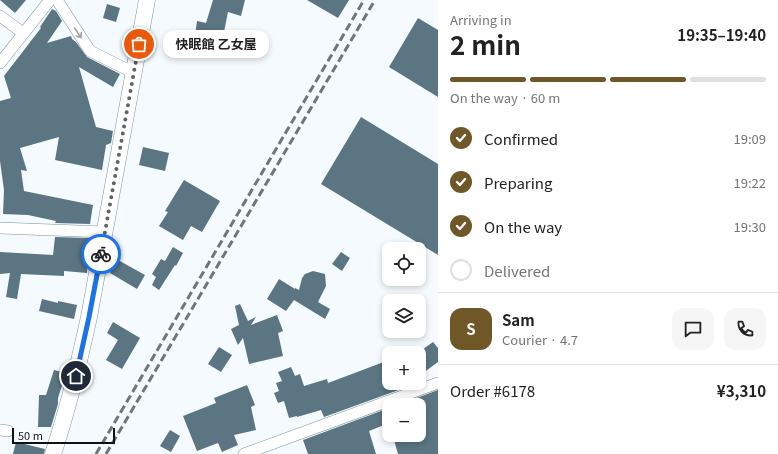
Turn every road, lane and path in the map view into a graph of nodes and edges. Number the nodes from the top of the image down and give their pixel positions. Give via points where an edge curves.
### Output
1 (50, 0) edge
2 (57, 0) edge
3 (147, 0) edge
4 (0, 16) edge
5 (23, 33) junction
6 (0, 63) edge
7 (134, 73) junction
8 (0, 228) edge
9 (105, 232) junction
10 (438, 383) edge
11 (53, 454) edge
12 (244, 454) edge

1 - 5 street
2 -> 7 street via 90,51
3 - 7 main road
4 - 5 street
5 - 6 street
7 - 9 main road
8 - 9 street
9 - 11 main road via 80,361
10 - 12 street

